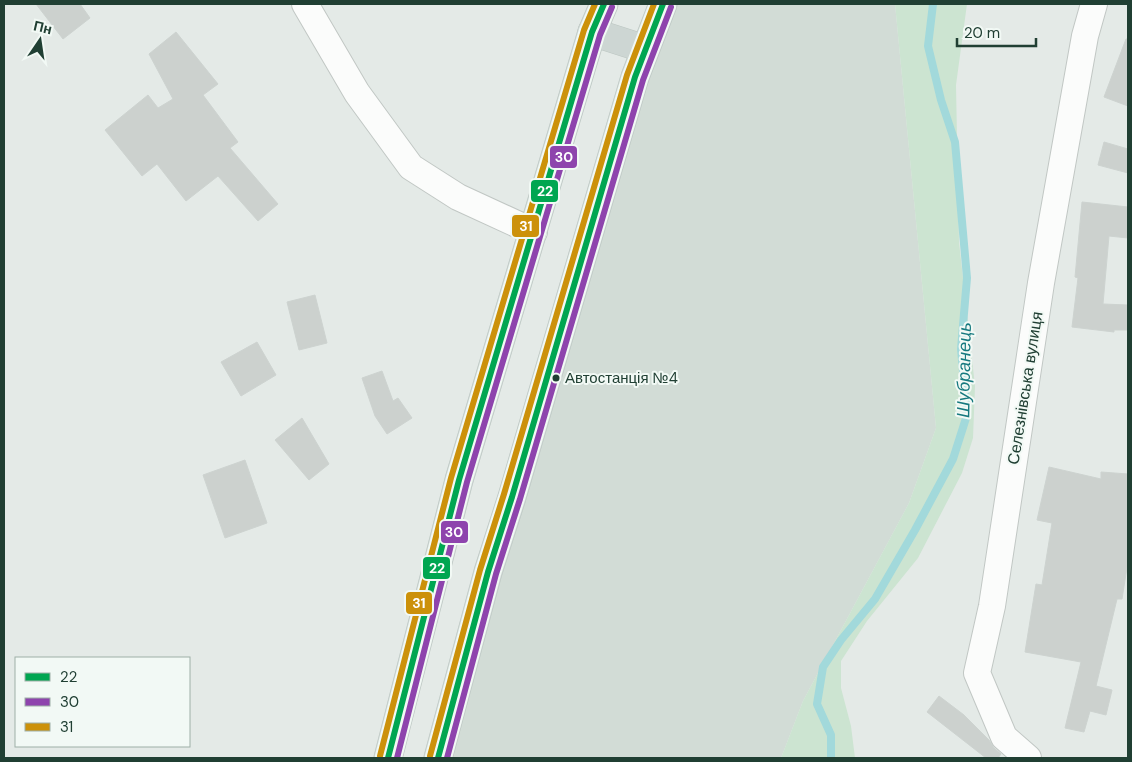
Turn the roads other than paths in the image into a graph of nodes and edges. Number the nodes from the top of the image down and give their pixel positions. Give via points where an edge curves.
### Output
1 (305, 4) edge
2 (604, 4) edge
3 (663, 4) edge
4 (1094, 4) edge
5 (592, 32) junction
6 (644, 49) junction
7 (534, 232) junction
8 (388, 758) edge
9 (438, 758) edge
10 (1028, 758) edge

1 - 7 street via 357,93 411,167 458,197
2 - 5 main road
3 - 6 main road
4 - 10 street, Селезнівська вулиця via 1085,36 1041,283 992,606 977,673 1004,738
5 - 6 main road
5 - 7 main road
6 - 9 main road via 488,572
7 - 8 main road via 459,480

